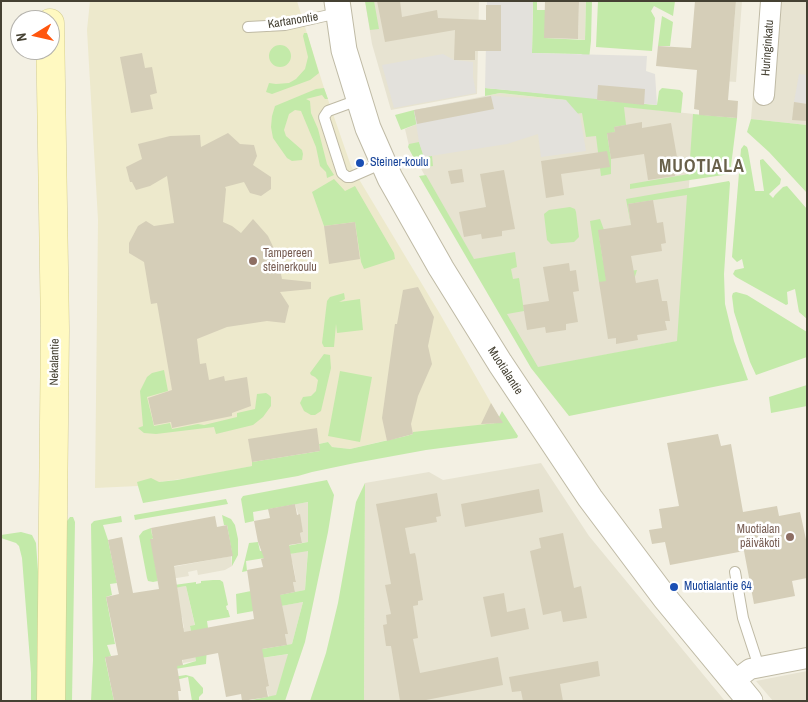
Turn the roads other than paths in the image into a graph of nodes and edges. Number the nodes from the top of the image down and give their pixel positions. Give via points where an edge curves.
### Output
1 (772, 1) edge
2 (337, 7) edge
3 (248, 28) dead end
4 (51, 60) edge
5 (764, 95) dead end
6 (358, 100) junction
7 (383, 163) junction
8 (734, 572) dead end
9 (807, 658) edge
10 (759, 667) junction
11 (734, 681) junction
12 (51, 701) edge
13 (750, 701) edge

1 - 5 street, Huringinkatu
2 - 3 lane, Kartanontie via 285,25
2 - 6 street, Muotialantie via 344,50
4 - 12 main road, Nekalantie via 55,330
6 - 7 street, Muotialantie
6 - 7 lane via 328,111 324,117 342,173 351,177
7 - 11 street, Muotialantie via 446,276 527,404 665,598
8 - 10 lane via 743,618
9 - 10 street
10 - 11 street via 746,671
11 - 13 street, Muotialantie

